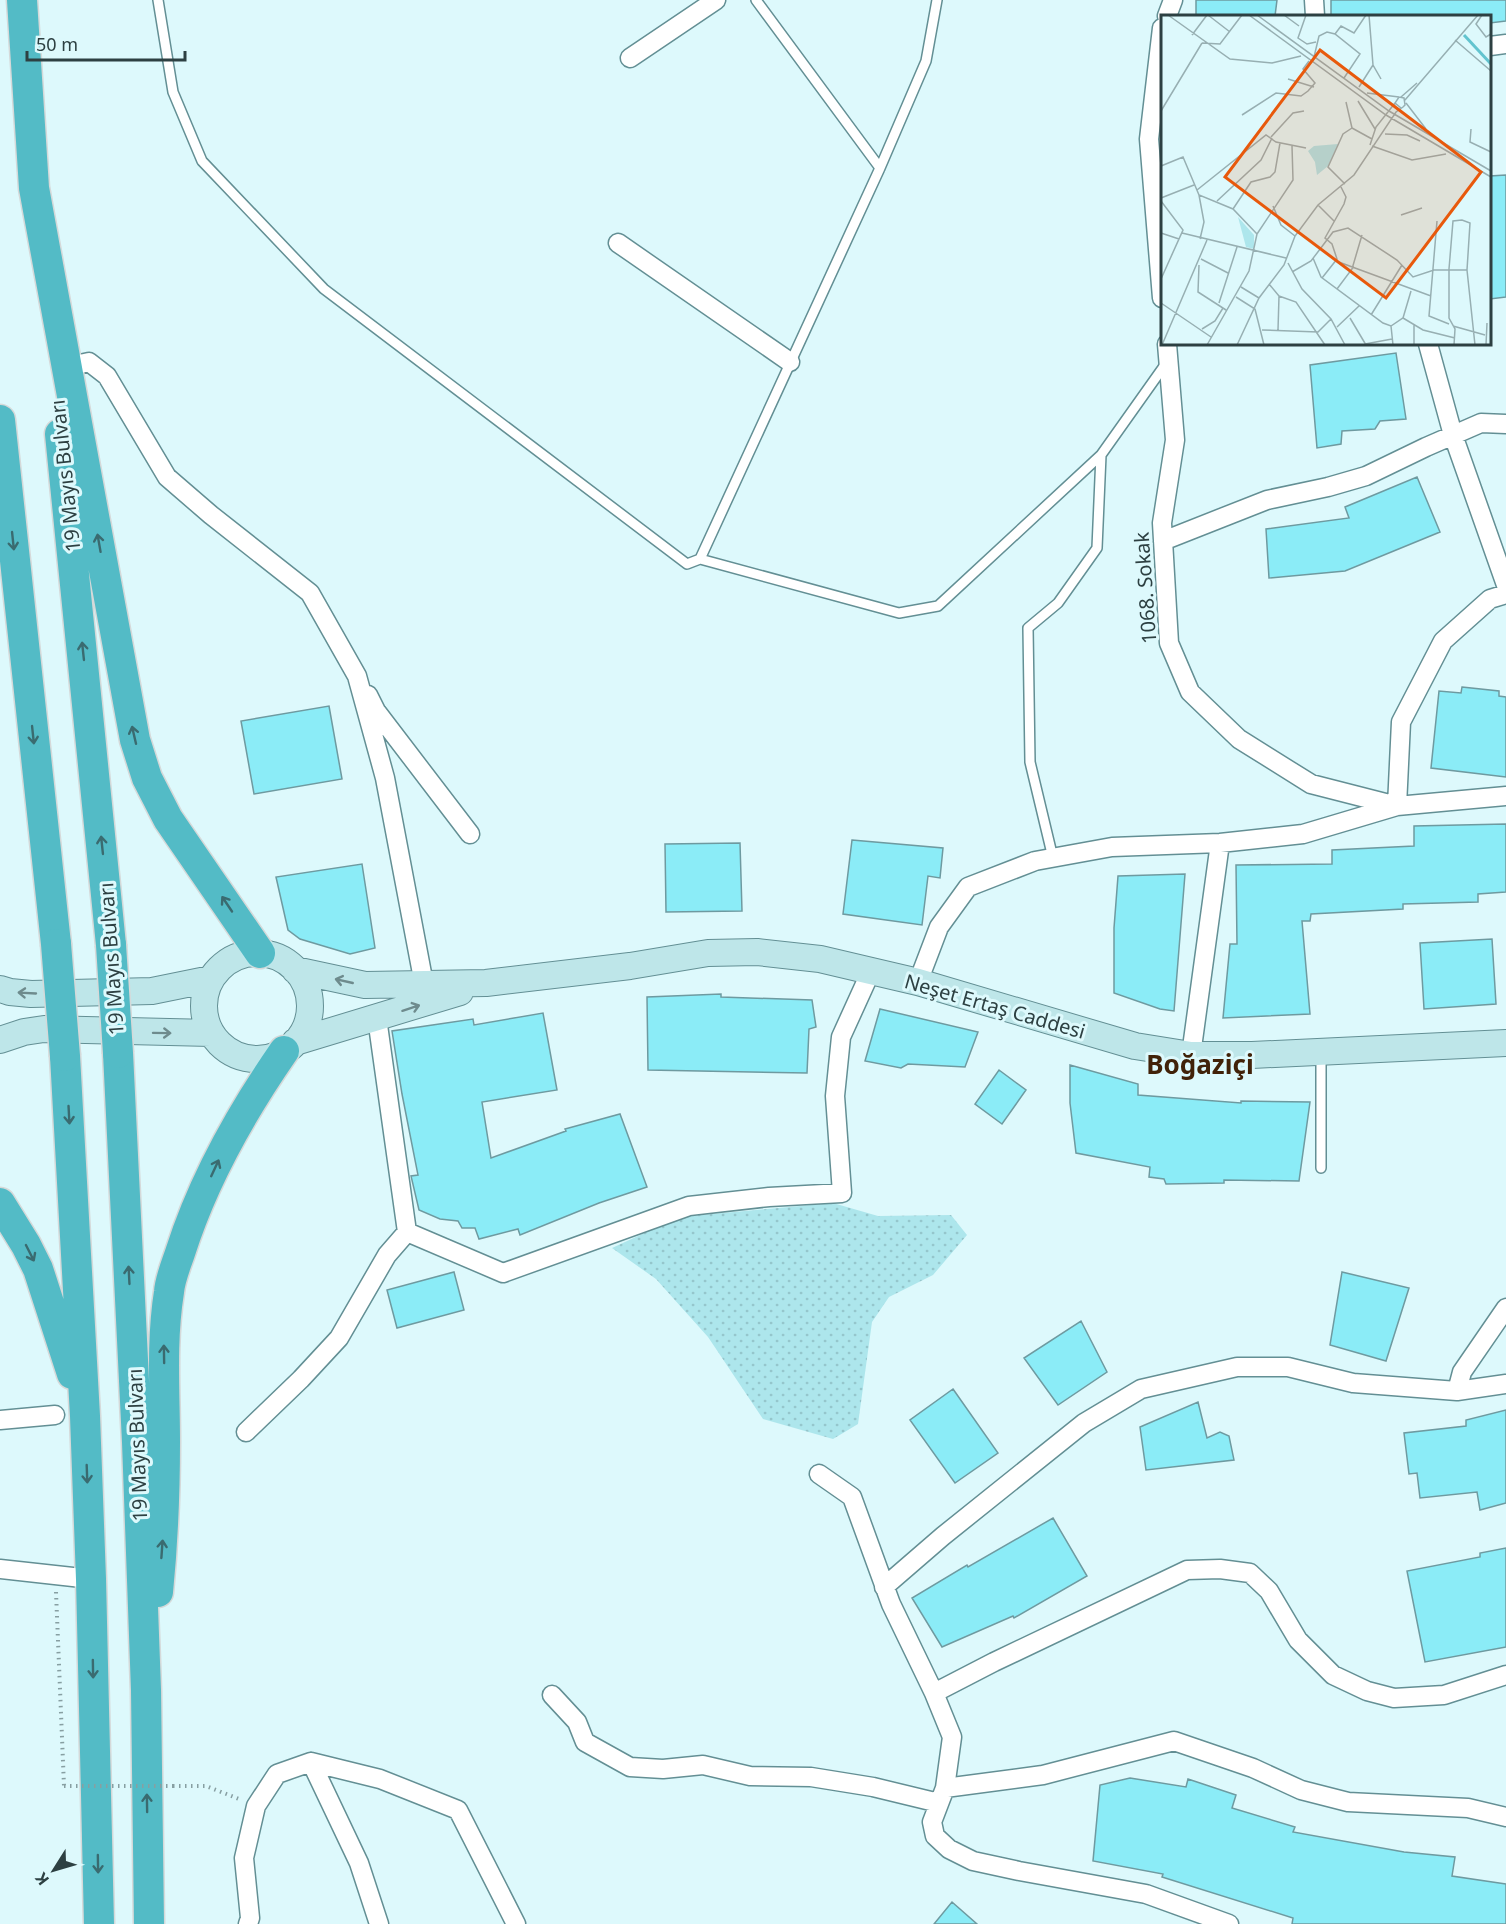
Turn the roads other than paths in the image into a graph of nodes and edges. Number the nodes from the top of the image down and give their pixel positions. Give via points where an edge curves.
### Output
1 (3, 0) edge
2 (22, 0) edge
3 (158, 0) edge
4 (716, 0) edge
5 (756, 0) edge
6 (937, 0) edge
7 (1173, 0) edge
8 (1314, 0) edge
9 (1167, 15) edge
10 (1315, 15) edge
11 (1506, 44) edge
12 (1491, 46) edge
13 (1161, 49) edge
14 (630, 58) dead end
15 (1160, 70) edge
16 (880, 168) junction
17 (34, 188) junction
18 (618, 243) dead end
19 (1161, 286) edge
20 (1428, 345) edge
21 (1167, 352) edge
22 (790, 362) junction
23 (66, 367) junction
24 (0, 420) edge
25 (1506, 424) edge
26 (1452, 435) junction
27 (1101, 455) junction
28 (1163, 541) junction
29 (700, 559) junction
30 (1506, 585) edge
31 (1506, 594) edge
32 (357, 676) junction
33 (1506, 796) edge
34 (1397, 806) junction
35 (470, 834) dead end
36 (1220, 843) junction
37 (1053, 858) junction
38 (260, 953) junction
39 (295, 970) junction
40 (871, 971) junction
41 (211, 979) junction
42 (918, 982) junction
43 (486, 983) junction
44 (424, 984) junction
45 (0, 989) edge
46 (377, 1018) junction
47 (211, 1033) junction
48 (0, 1040) edge
49 (1506, 1043) edge
50 (290, 1047) junction
51 (1322, 1052) junction
52 (1191, 1055) junction
53 (1321, 1168) dead end
54 (0, 1203) edge
55 (407, 1232) junction
56 (1506, 1308) edge
57 (1506, 1384) edge
58 (1458, 1391) junction
59 (55, 1414) dead end
60 (85, 1416) junction
61 (0, 1420) edge
62 (246, 1432) dead end
63 (819, 1474) dead end
64 (0, 1569) edge
65 (91, 1579) junction
66 (884, 1587) junction
67 (1506, 1675) edge
68 (146, 1690) junction
69 (934, 1693) junction
70 (552, 1695) dead end
71 (311, 1762) junction
72 (942, 1795) junction
73 (1506, 1816) edge
74 (99, 1924) edge
75 (148, 1924) edge
76 (248, 1924) edge
77 (379, 1924) edge
78 (516, 1924) edge
79 (1229, 1924) edge

1 - 17 highway, 19 Mayıs Bulvarı
2 - 17 highway
3 - 29 lane via 173,92 202,161 324,289 687,564
4 - 14 street
5 - 16 lane
6 - 16 lane via 926,61
7 - 9 street
8 - 10 street
11 - 12 street
13 - 15 street
15 - 19 street via 1149,139
16 - 22 lane
17 - 23 highway
68 -> 17 highway, 19 Mayıs Bulvarı, bridge via 111,945
18 - 22 street
20 - 26 street
21 - 27 lane
21 - 28 street, 1068. Sokak via 1175,440 1162,523
22 - 29 lane
23 - 32 street via 89,362 107,376 167,477 310,593
38 -> 23 highway via 168,819 138,750
24 -> 60 highway, bridge via 56,944
25 - 26 street via 1481,423
26 - 28 street via 1366,476 1267,500
26 - 30 street
27 - 29 lane via 938,606 899,613
27 - 37 lane via 1097,548 1058,603 1028,628 1030,762
28 - 34 street, 1068. Sokak via 1168,643 1190,692 1239,739 1311,784
31 - 34 street via 1491,599 1443,641 1401,722
32 - 35 street via 376,711
32 - 44 street via 384,778
33 - 34 street, 1068. Sokak
34 - 36 street via 1303,834
36 - 37 street via 1112,847
36 - 52 street
37 - 42 street via 968,886 939,927
38 - 39 main road via 279,958
38 - 41 main road via 232,959
44 -> 39 main road, Neşet Ertaş Caddesi via 364,985
39 - 50 main road via 309,998 309,1014 304,1029
40 - 42 main road, Neşet Ertaş Caddesi
40 - 43 main road, Neşet Ertaş Caddesi via 799,956 708,953
40 - 55 street via 842,1037 835,1096 842,1193 689,1206 502,1273
41 -> 45 main road via 152,991 31,994
41 - 47 main road via 204,1006
42 - 52 main road, Neşet Ertaş Caddesi via 1125,1043
43 - 44 main road, Neşet Ertaş Caddesi
46 -> 43 main road, Neşet Ertaş Caddesi
46 - 50 main road, Neşet Ertaş Caddesi
46 - 55 street
48 -> 47 main road via 44,1029
47 - 50 main road via 219,1043 244,1058 272,1057
49 - 51 main road, Neşet Ertaş Caddesi
68 -> 50 highway via 162,1551 164,1343 169,1290 188,1227 218,1162 251,1100
51 - 52 main road, Neşet Ertaş Caddesi
51 - 53 lane
54 -> 60 highway via 38,1269
55 - 62 street via 387,1255 339,1338
56 - 58 street via 1462,1372
57 - 58 street
58 - 66 street via 1353,1383 1288,1367 1237,1367 1141,1389 1084,1423
59 - 61 street
60 -> 65 highway
63 - 66 street via 852,1497
64 - 65 street
65 -> 74 highway
66 - 69 street
67 - 69 street via 1444,1695 1394,1698 1367,1691 1333,1675 1298,1640 1269,1591 1250,1573 1187,1570
75 -> 68 highway, 19 Mayıs Bulvarı
69 - 72 street via 952,1737
70 - 72 street via 577,1722 585,1742 630,1767 703,1765 750,1776 811,1777
71 - 76 street via 277,1774 256,1806 244,1858
71 - 77 street via 359,1863
71 - 78 street via 380,1779 458,1810
72 - 73 street via 1043,1775 1174,1741 1253,1768 1301,1790 1348,1802 1468,1808
72 - 79 street via 932,1822 935,1836 949,1849 973,1861 1146,1894

